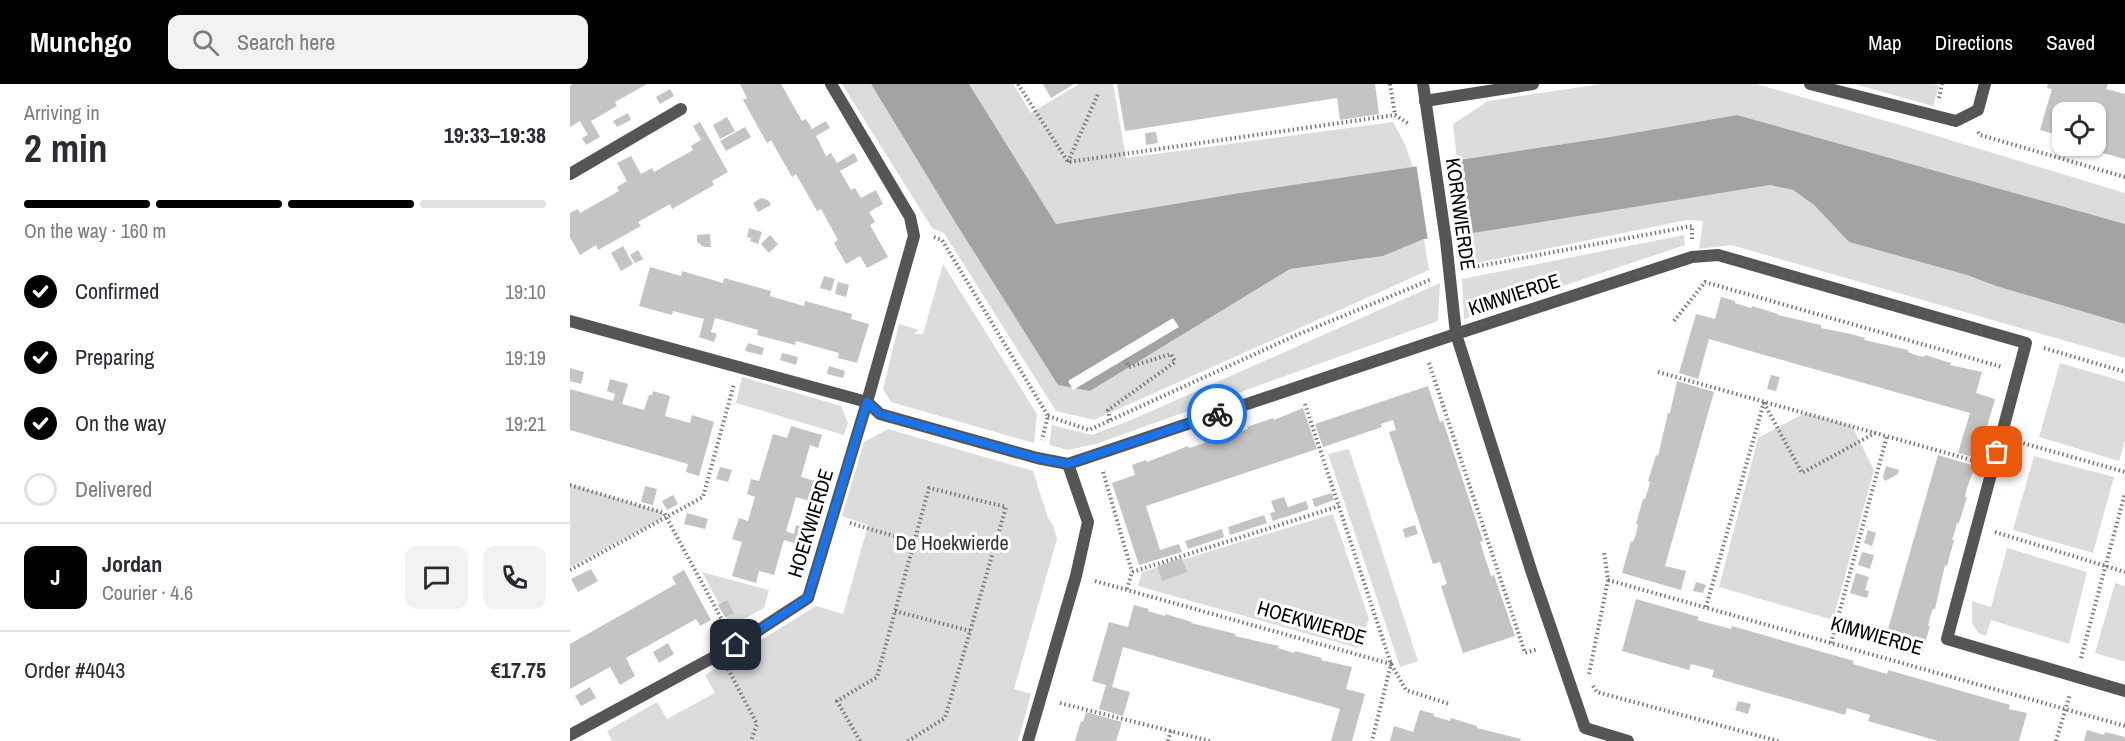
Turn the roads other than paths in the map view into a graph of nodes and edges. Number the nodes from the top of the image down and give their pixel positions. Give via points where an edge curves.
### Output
1 (831, 84) edge
2 (1423, 84) edge
3 (1533, 84) edge
4 (1810, 84) edge
5 (1985, 84) edge
6 (1425, 101) junction
7 (681, 109) dead end
8 (570, 174) edge
9 (570, 321) edge
10 (1456, 334) junction
11 (867, 402) junction
12 (1068, 464) junction
13 (2125, 691) edge
14 (570, 735) edge
15 (1028, 741) edge
16 (1628, 741) edge

1 - 11 street, HOEKWIERDE via 910,217 914,236
2 - 6 street, KORNWIERDE
3 - 6 street
4 - 5 street via 1956,121 1978,110
6 - 10 street, KORNWIERDE
7 - 8 street
9 - 11 street
10 - 12 street
10 - 13 street, KIMWIERDE via 1692,257 1718,255 2025,343 1947,639
10 - 16 street, KIMWIERDE via 1585,728
11 - 12 street via 880,414
11 - 14 street, HOEKWIERDE via 808,598 736,645
12 - 15 street via 1088,522

